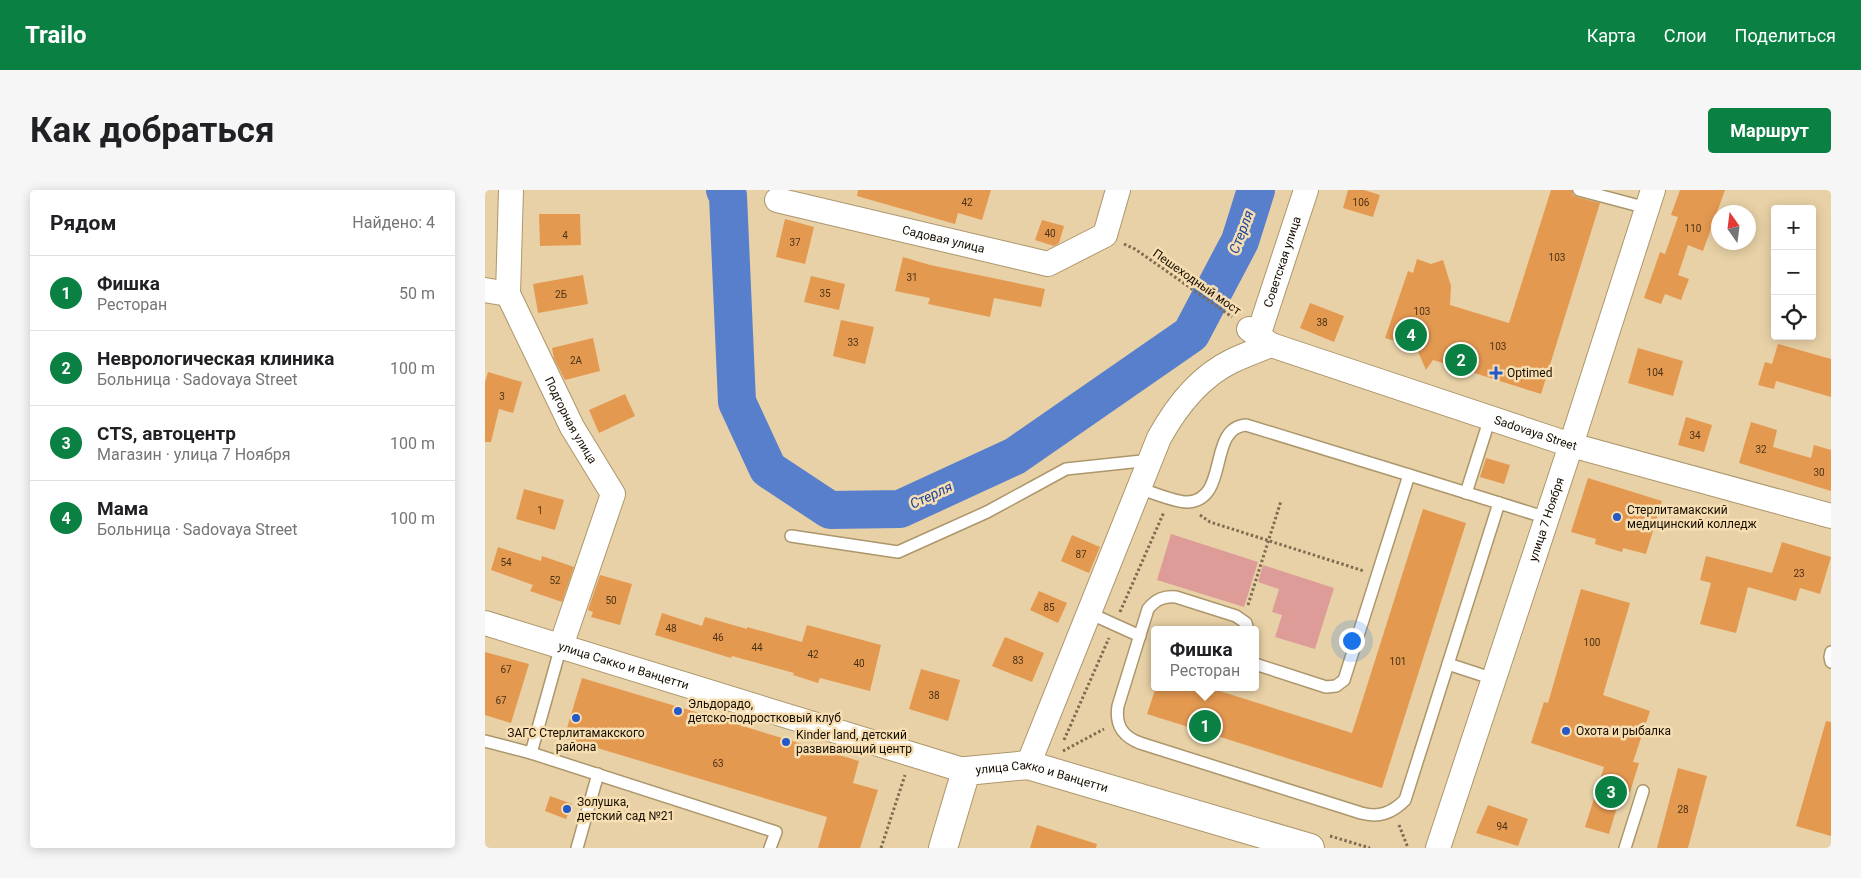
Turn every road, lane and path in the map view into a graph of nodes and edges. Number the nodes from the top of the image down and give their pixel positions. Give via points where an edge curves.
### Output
1 (511, 190) edge
2 (1118, 190) edge
3 (1306, 190) edge
4 (1579, 190) edge
5 (1650, 199) edge
6 (777, 200) dead end
7 (1135, 249) dead end
8 (485, 290) edge
9 (508, 294) junction
10 (1259, 336) junction
11 (1490, 418) junction
12 (1571, 446) junction
13 (1151, 460) junction
14 (1409, 475) junction
15 (1139, 488) junction
16 (1466, 493) junction
17 (1193, 501) junction
18 (1281, 501) dead end
19 (1499, 503) junction
20 (1831, 516) edge
21 (1547, 518) junction
22 (791, 536) dead end
23 (1268, 541) junction
24 (1378, 575) junction
25 (1089, 614) junction
26 (485, 623) edge
27 (1246, 625) edge
28 (1140, 636) junction
29 (561, 646) junction
30 (1831, 652) edge
31 (1831, 662) edge
32 (1448, 664) junction
33 (1259, 665) edge
34 (1494, 679) junction
35 (1117, 722) junction
36 (485, 741) edge
37 (531, 753) junction
38 (916, 754) junction
39 (1058, 754) dead end
40 (1028, 765) junction
41 (966, 770) junction
42 (597, 774) junction
43 (1643, 790) dead end
44 (1393, 810) junction
45 (577, 848) edge
46 (770, 848) edge
47 (881, 848) edge
48 (943, 848) edge
49 (1310, 848) edge
50 (1409, 848) edge
51 (1438, 848) edge
52 (1625, 848) edge

1 - 9 street, Подгорная улица
2 - 6 street, Садовая улица via 1105,235 1049,264
3 - 10 street, Советская улица
4 - 5 lane
5 - 12 street, улица 7 Ноября
7 - 10 path, Пешеходный мост
8 - 9 street
9 - 29 street, Подгорная улица via 572,427 613,494
10 - 11 street, Sadovaya Street
10 - 13 street via 1184,400 1159,438
11 - 12 street, Sadovaya Street
11 - 16 lane
12 - 20 street, Sadovaya Street
12 - 21 street, улица 7 Ноября
13 - 15 street
13 - 22 lane via 1066,469 987,512 898,552
14 - 16 lane
14 - 17 lane via 1253,426 1240,425 1228,434 1210,488
14 - 24 lane
15 - 17 lane via 1186,503
15 - 25 street
16 - 19 lane
17 - 23 path via 1204,519
18 - 23 path
19 - 21 lane
19 - 32 lane
21 - 34 street, улица 7 Ноября
23 - 24 path
23 - 27 path
24 - 33 lane via 1345,680 1341,684 1326,687
25 - 28 lane
25 - 40 street
26 - 29 street, улица Сакко и Ванцетти
27 - 28 lane via 1236,616 1167,596 1148,609
28 - 35 lane via 1118,706
29 - 37 lane
29 - 38 street, улица Сакко и Ванцетти
30 - 31 lane
32 - 34 lane
32 - 44 lane via 1405,800
34 - 51 street, улица 7 Ноября
35 - 39 path
35 - 44 lane via 1124,735 1140,743 1369,815
36 - 37 lane
37 - 42 lane
38 - 41 street, улица Сакко и Ванцетти
38 - 47 path via 907,769
40 - 41 street, улица Сакко и Ванцетти
40 - 49 street, улица Сакко и Ванцетти
41 - 48 street
42 - 45 lane
42 - 46 lane via 776,832
43 - 52 lane
44 - 50 path

